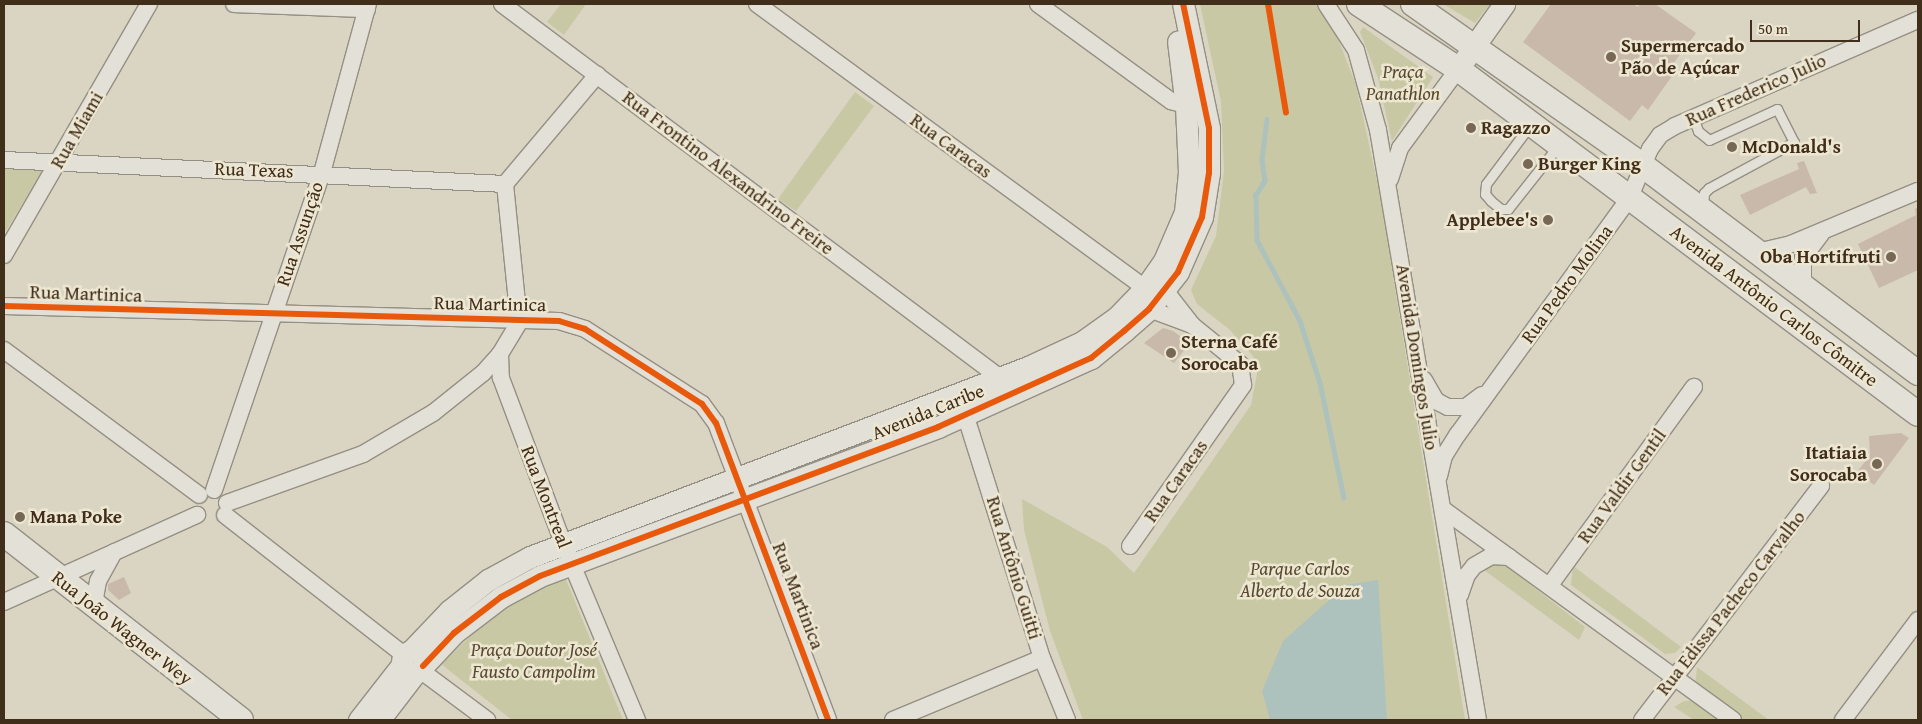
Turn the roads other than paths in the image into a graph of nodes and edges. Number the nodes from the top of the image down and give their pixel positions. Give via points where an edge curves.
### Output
1 (149, 4) edge
2 (234, 4) edge
3 (502, 4) edge
4 (757, 4) edge
5 (1038, 4) edge
6 (1171, 4) edge
7 (1183, 4) edge
8 (1326, 4) edge
9 (1359, 4) edge
10 (1413, 4) edge
11 (1504, 4) edge
12 (367, 6) edge
13 (1916, 20) edge
14 (1475, 45) junction
15 (1458, 69) junction
16 (597, 75) junction
17 (1196, 108) junction
18 (1694, 117) junction
19 (1531, 123) junction
20 (1559, 145) junction
21 (4, 160) edge
22 (58, 162) junction
23 (1642, 165) junction
24 (322, 173) junction
25 (1389, 182) junction
26 (504, 184) junction
27 (1918, 191) edge
28 (1630, 197) junction
29 (1703, 210) junction
30 (1825, 231) junction
31 (1791, 244) junction
32 (1757, 252) junction
33 (4, 255) edge
34 (1801, 266) junction
35 (1155, 289) junction
36 (1809, 291) junction
37 (4, 306) edge
38 (1149, 309) junction
39 (273, 312) junction
40 (519, 322) junction
41 (1192, 325) junction
42 (4, 350) edge
43 (500, 354) junction
44 (1914, 365) edge
45 (1418, 366) junction
46 (1505, 371) junction
47 (1694, 387) dead end
48 (989, 389) junction
49 (957, 394) junction
50 (1918, 414) edge
51 (964, 415) junction
52 (737, 479) junction
53 (1821, 486) dead end
54 (1438, 488) junction
55 (206, 492) junction
56 (745, 499) junction
57 (226, 509) junction
58 (1444, 510) junction
59 (198, 515) junction
60 (4, 534) edge
61 (563, 543) junction
62 (1130, 546) dead end
63 (114, 552) junction
64 (1509, 557) junction
65 (572, 564) junction
66 (58, 578) junction
67 (1550, 585) junction
68 (1459, 597) junction
69 (4, 602) edge
70 (99, 609) junction
71 (1918, 620) edge
72 (1042, 658) junction
73 (412, 663) junction
74 (1674, 676) junction
75 (241, 720) edge
76 (359, 720) edge
77 (379, 720) edge
78 (487, 720) edge
79 (637, 720) edge
80 (828, 720) edge
81 (893, 720) edge
82 (1067, 720) edge
83 (1478, 720) edge
84 (1642, 720) edge
85 (1733, 720) edge
86 (1843, 720) edge

1 - 22 street, Rua Miami
2 - 12 street
3 - 16 street, Rua Frontino Alexandrino Freire
4 - 35 street, Rua Caracas
5 - 17 street via 1171,101
6 - 17 street, Avenida Caribe
7 - 17 street, Avenida Caribe
8 - 25 street, Avenida Domingos Julio via 1356,50
9 - 15 main road, Avenida Antônio Carlos Cômitre
10 - 14 main road, Avenida Antônio Carlos Cômitre
11 - 14 street
12 - 24 street, Rua Assunção
13 - 18 street, Rua Frederico Julio
14 - 15 street
14 - 23 main road, Avenida Antônio Carlos Cômitre
15 - 19 main road, Avenida Antônio Carlos Cômitre
15 - 25 street via 1400,148
16 - 26 street
16 - 48 street, Rua Frontino Alexandrino Freire via 954,343
17 - 35 street, Avenida Caribe via 1185,212
18 - 23 street, Rua Frederico Julio via 1660,135
18 - 29 lane via 1698,131 1709,140 1777,109 1794,142 1709,188 1702,199
19 - 20 main road, Avenida Antônio Carlos Cômitre
19 - 20 lane via 1486,184 1485,194 1491,202 1508,209
20 - 28 main road, Avenida Antônio Carlos Cômitre
21 - 22 street, Rua Texas
22 - 24 street, Rua Texas
22 - 33 street, Rua Miami
23 - 28 street
23 - 29 main road, Avenida Antônio Carlos Cômitre
24 - 26 street, Rua Texas
24 - 39 street, Rua Assunção
25 - 45 street, Avenida Domingos Julio
26 - 40 street
27 - 30 street
28 - 46 street, Rua Pedro Molina
28 - 50 main road, Avenida Antônio Carlos Cômitre
29 - 32 main road, Avenida Antônio Carlos Cômitre
30 - 31 street
30 - 34 street via 1814,240
31 - 32 street
31 - 34 street
32 - 36 main road, Avenida Antônio Carlos Cômitre
34 - 36 street
35 - 38 street, Avenida Caribe
35 - 41 street, Rua Caracas
35 - 48 street, Avenida Caribe via 1082,342
36 - 44 main road, Avenida Antônio Carlos Cômitre
37 - 39 street, Rua Martinica
38 - 41 street, Rua Caracas
38 - 48 street, Avenida Caribe via 1091,358
39 - 40 street, Rua Martinica
39 - 55 street, Rua Assunção
40 - 43 street
40 - 52 street, Rua Martinica via 559,321 585,330 702,404 716,423
41 - 62 street, Rua Caracas via 1240,364 1243,385
42 - 55 street
43 - 57 street via 483,373 434,414 363,454
43 - 61 street, Rua Montreal via 501,378
45 - 46 street, Rua Pedro Molina via 1436,401 1457,408 1466,407 1477,399
45 - 54 street, Avenida Domingos Julio
46 - 54 street, Rua Pedro Molina via 1444,456
47 - 67 street, Rua Valdir Gentil
48 - 49 street, Avenida Caribe
48 - 51 street, Avenida Caribe
49 - 51 street, Avenida Caribe via 954,408
49 - 52 street, Avenida Caribe
51 - 56 street, Avenida Caribe
51 - 72 street, Rua Antônio Guitti
52 - 56 street, Rua Martinica
52 - 61 street, Avenida Caribe
53 - 74 street, Rua Edissa Pacheco Carvalho
54 - 58 street, Avenida Domingos Julio
55 - 57 street via 223,495
55 - 59 street via 195,505
56 - 65 street, Avenida Caribe
56 - 80 street, Rua Martinica
57 - 59 street via 212,523
57 - 73 street
58 - 64 street
58 - 68 street, Avenida Domingos Julio
59 - 63 street
60 - 66 main road, Rua João Wagner Wey
61 - 65 street, Rua Montreal
61 - 73 street, Avenida Caribe via 488,580 448,611
63 - 66 street
63 - 70 street via 98,581 95,598
64 - 67 street
64 - 68 street via 1491,556 1474,566
65 - 73 street, Avenida Caribe via 540,576 501,597
65 - 79 street, Rua Montreal
66 - 69 street
66 - 70 main road, Rua João Wagner Wey
67 - 74 street
68 - 83 street, Avenida Domingos Julio
70 - 75 main road, Rua João Wagner Wey
71 - 86 street
72 - 81 street
72 - 82 street, Rua Antônio Guitti
73 - 76 street, Avenida Caribe
73 - 77 street, Avenida Caribe
73 - 78 street
74 - 84 street, Rua Edissa Pacheco Carvalho
74 - 85 street

